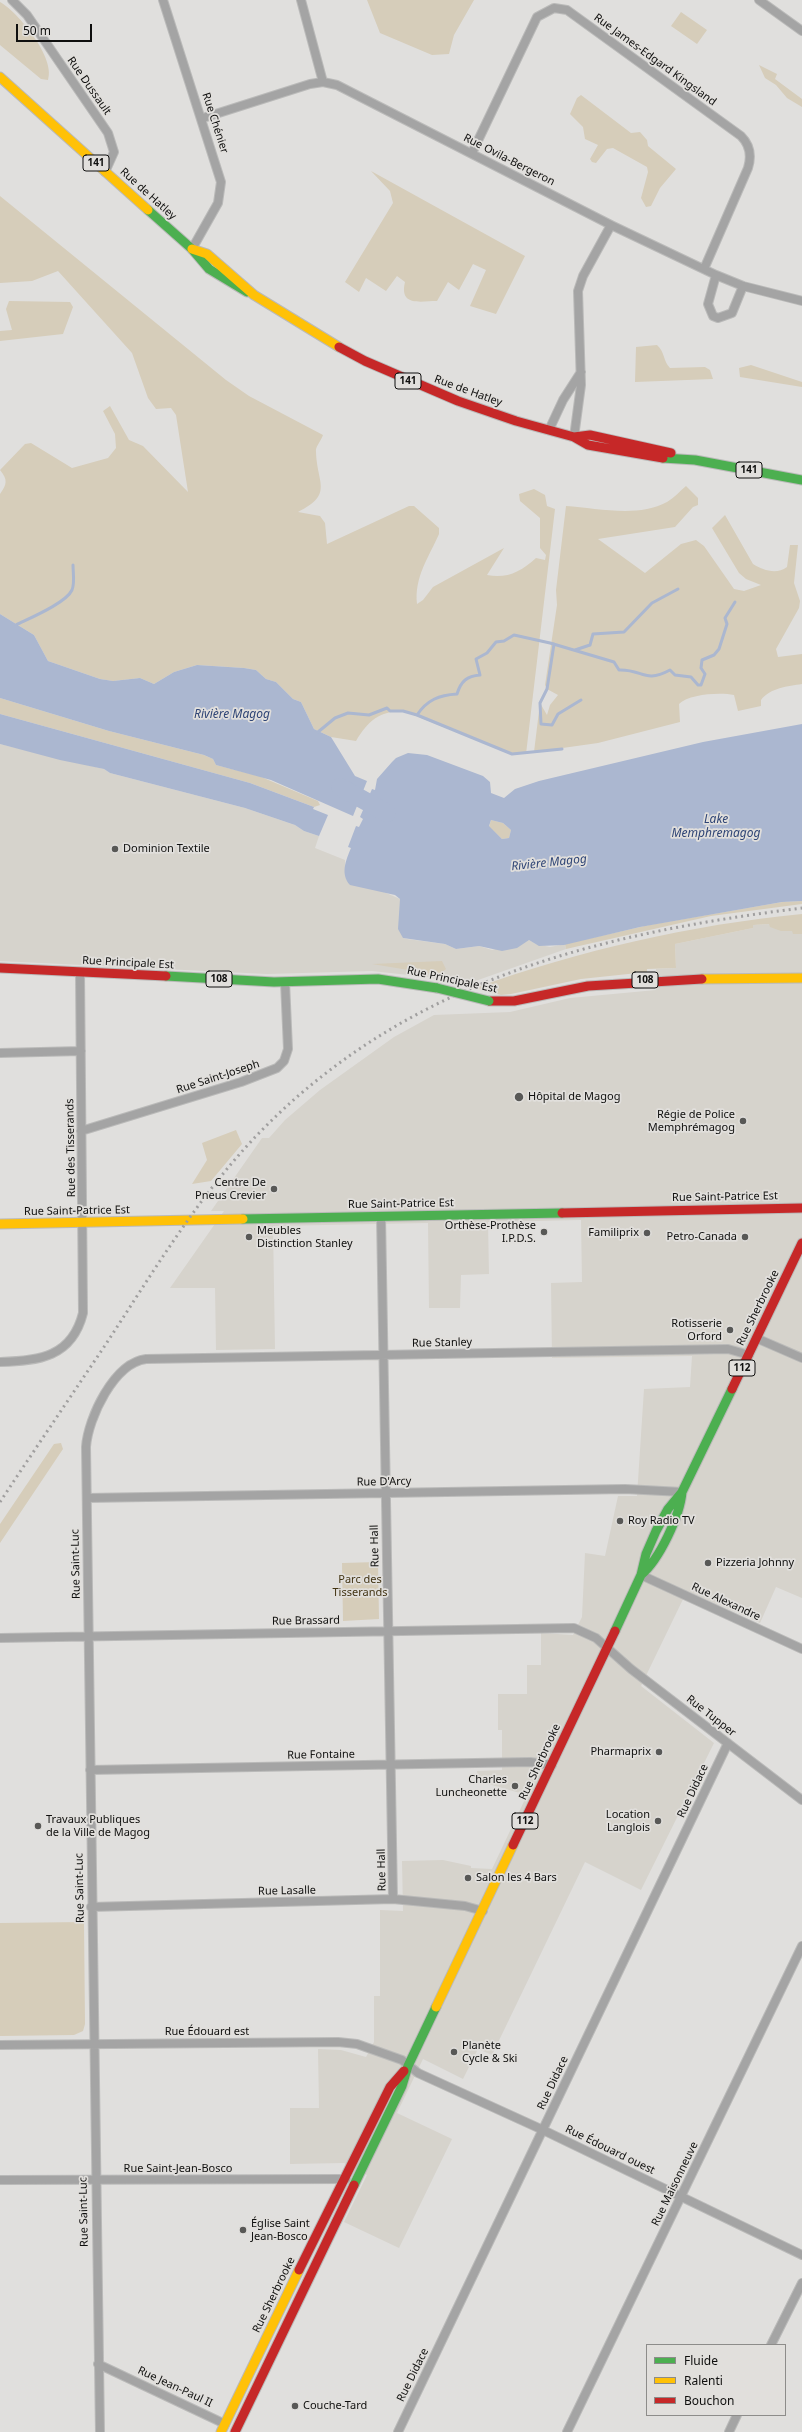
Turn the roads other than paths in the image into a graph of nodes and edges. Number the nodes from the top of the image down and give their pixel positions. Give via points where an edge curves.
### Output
1 (12, 0) edge
2 (163, 0) edge
3 (301, 0) edge
4 (759, 0) edge
5 (775, 0) edge
6 (770, 8) junction
7 (802, 31) edge
8 (0, 77) edge
9 (323, 82) junction
10 (202, 118) junction
11 (472, 153) junction
12 (105, 172) junction
13 (611, 225) junction
14 (192, 248) junction
15 (704, 269) junction
16 (716, 275) junction
17 (743, 286) junction
18 (802, 301) edge
19 (581, 372) junction
20 (548, 430) junction
21 (574, 437) junction
22 (802, 480) edge
23 (0, 968) edge
24 (80, 973) junction
25 (802, 978) edge
26 (285, 982) junction
27 (81, 1051) junction
28 (0, 1053) edge
29 (81, 1131) junction
30 (802, 1208) edge
31 (381, 1216) junction
32 (83, 1223) junction
33 (0, 1224) edge
34 (802, 1243) edge
35 (756, 1338) junction
36 (748, 1355) junction
37 (384, 1356) junction
38 (802, 1358) edge
39 (135, 1361) joint
40 (0, 1362) edge
41 (682, 1492) junction
42 (385, 1493) junction
43 (87, 1498) junction
44 (641, 1575) junction
45 (388, 1630) junction
46 (88, 1635) junction
47 (0, 1638) edge
48 (608, 1647) junction
49 (802, 1649) edge
50 (728, 1743) junction
51 (390, 1764) junction
52 (552, 1765) junction
53 (90, 1770) junction
54 (802, 1800) edge
55 (393, 1899) junction
56 (91, 1907) junction
57 (483, 1911) junction
58 (802, 1946) edge
59 (93, 2043) junction
60 (0, 2045) edge
61 (408, 2066) junction
62 (543, 2130) junction
63 (344, 2179) junction
64 (357, 2179) junction
65 (0, 2180) edge
66 (94, 2180) junction
67 (681, 2196) junction
68 (802, 2255) edge
69 (802, 2283) edge
70 (772, 2344) edge
71 (98, 2364) junction
72 (737, 2416) edge
73 (223, 2428) edge
74 (238, 2431) edge
75 (100, 2432) edge
76 (398, 2432) edge
77 (567, 2432) edge
78 (729, 2432) edge

1 - 12 street, Rue Dussault via 27,15 108,133 114,152 110,166
2 - 10 street, Rue Chénier
3 - 9 street
4 - 6 street
5 - 6 street
6 - 7 street
8 - 12 main road, Rue de Hatley / 141
9 - 10 street, Rue Ovila-Bergeron
9 - 11 street, Rue Ovila-Bergeron via 337,84 352,91
10 - 14 street, Rue Chénier via 222,189 218,203
11 - 13 street, Rue Ovila-Bergeron
11 - 15 street, Rue James-Edgard Kingsland via 537,17 554,8 567,10 741,136 748,145 748,168
12 - 14 main road, Rue de Hatley / 141
13 - 15 street, Rue Ovila-Bergeron
13 - 19 street via 583,276 578,291
14 - 20 main road, Rue de Hatley / 141 via 201,262 219,276 254,295 313,334 376,366 458,401
15 - 16 street, Rue Ovila-Bergeron
16 - 17 street, Rue Ovila-Bergeron
16 - 17 street via 708,304 713,316 718,318 732,313
17 - 18 street, Rue Ovila-Bergeron
19 - 20 street via 562,400
19 - 21 street via 580,404
20 - 21 main road, Rue de Hatley / 141
21 - 22 main road, Rue de Hatley / 141 via 588,445 656,457 695,460
23 - 24 main road, Rue Principale Est / 108
24 - 26 main road, Rue Principale Est / 108
24 - 27 street, Rue des Tisserands
25 - 26 main road, Rue Principale Est / 108, bridge via 632,981 571,988 516,1001 490,1001 437,988 378,979
26 - 29 street, Rue Saint-Joseph via 288,1049 284,1061 277,1068 241,1082
27 - 28 street
27 - 29 street, Rue des Tisserands
29 - 32 street, Rue des Tisserands
30 - 31 main road, Rue Saint-Patrice Est
31 - 32 main road, Rue Saint-Patrice Est
31 - 37 street, Rue Hall
32 - 33 main road, Rue Saint-Patrice Est
32 - 40 street, Rue des Tisserands via 84,1306 78,1328 68,1342 49,1356 34,1360
34 - 35 main road, Rue Sherbrooke / 112
35 - 36 main road, Rue Sherbrooke / 112
35 - 38 street
36 - 37 street, Rue Stanley via 728,1348
36 - 41 main road, Rue Sherbrooke / 112
37 - 39 street, Rue Stanley
37 - 42 street, Rue Hall
39 - 43 street, Rue Saint-Luc via 127,1365 90,1421 86,1447
41 - 42 street, Rue D'Arcy via 632,1489
41 - 44 main road, Rue Sherbrooke / 112 via 670,1504 642,1563
42 - 43 street, Rue D'Arcy
42 - 45 street, Rue Hall
43 - 46 street, Rue Saint-Luc
44 - 48 main road, Rue Sherbrooke / 112
44 - 49 street, Rue Alexandre
45 - 46 street, Rue Brassard
45 - 48 street, Rue Brassard via 566,1627 582,1630
45 - 51 street, Rue Hall
46 - 47 street, Rue Brassard
46 - 53 street, Rue Saint-Luc
48 - 50 street, Rue Tupper via 631,1669
48 - 52 main road, Rue Sherbrooke / 112
50 - 54 street, Rue Tupper
50 - 62 street, Rue Didace
51 - 52 street, Rue Fontaine via 530,1762
51 - 53 street, Rue Fontaine
51 - 55 street, Rue Hall
52 - 57 main road, Rue Sherbrooke / 112
53 - 56 street, Rue Saint-Luc
55 - 56 street, Rue Lasalle
55 - 57 street, Rue Lasalle via 464,1906
56 - 59 street, Rue Saint-Luc
57 - 61 main road, Rue Sherbrooke / 112
58 - 67 street, Rue Maisonneuve
59 - 60 street, Rue Édouard est
59 - 61 street, Rue Édouard est via 344,2042 402,2060
59 - 66 street, Rue Saint-Luc
61 - 62 street, Rue Édouard ouest via 418,2073
61 - 63 main road, Rue Sherbrooke / 112 via 390,2087
61 - 64 main road, Rue Sherbrooke / 112 via 402,2086
62 - 67 street, Rue Édouard ouest
62 - 76 street, Rue Didace
63 - 64 street, Rue Saint-Jean-Bosco
63 - 66 street, Rue Saint-Jean-Bosco
63 - 73 main road, Rue Sherbrooke / 112
64 - 74 main road, Rue Sherbrooke / 112
65 - 66 street, Rue Saint-Jean-Bosco
66 - 71 street, Rue Saint-Luc
67 - 68 street, Rue Édouard ouest
67 - 77 street, Rue Maisonneuve
69 - 70 street
71 - 73 street, Rue Jean-Paul II
71 - 75 street, Rue Saint-Luc
72 - 78 street
73 - 74 main road, Rue Jean-Paul II

